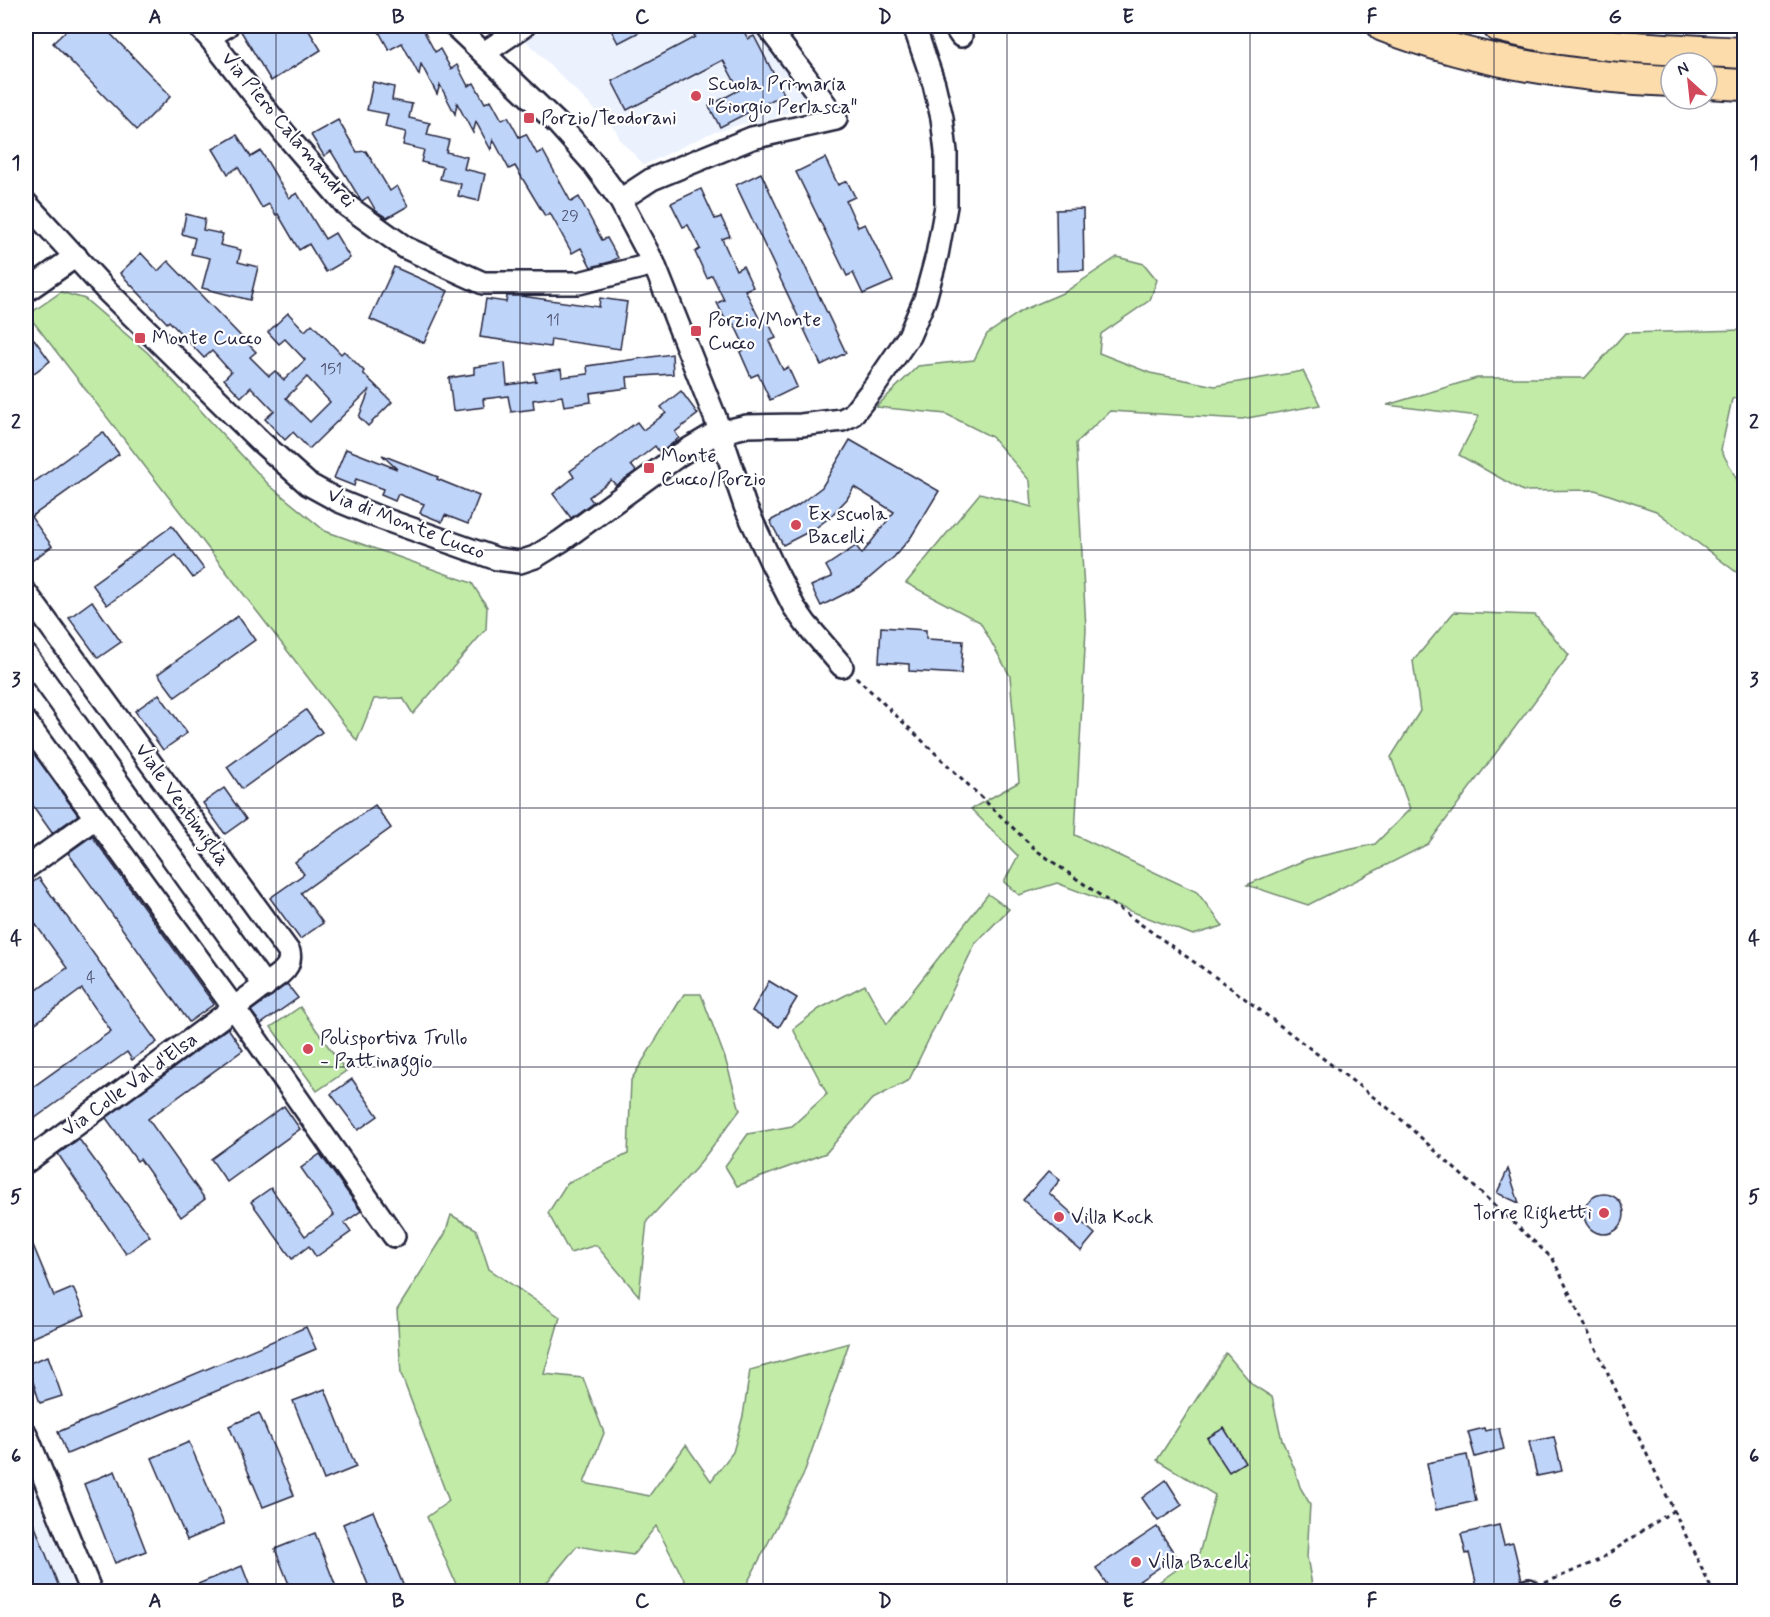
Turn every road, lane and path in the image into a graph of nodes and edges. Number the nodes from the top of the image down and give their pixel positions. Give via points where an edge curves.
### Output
1 (455, 26) edge
2 (524, 26) edge
3 (767, 26) edge
4 (914, 26) edge
5 (1383, 26) edge
6 (1498, 26) edge
7 (212, 29) edge
8 (484, 53) junction
9 (1744, 53) edge
10 (1659, 80) edge
11 (1719, 84) edge
12 (1744, 85) edge
13 (621, 200) junction
14 (26, 203) edge
15 (76, 256) junction
16 (654, 264) junction
17 (26, 291) edge
18 (720, 432) junction
19 (27, 597) edge
20 (26, 655) edge
21 (839, 662) joint
22 (26, 722) edge
23 (95, 819) junction
24 (26, 868) edge
25 (265, 986) junction
26 (234, 1008) junction
27 (26, 1162) edge
28 (394, 1236) dead end
29 (26, 1434) edge
30 (1674, 1510) junction
31 (1529, 1591) edge
32 (91, 1592) edge
33 (1713, 1592) edge

1 - 8 street
2 - 8 street
3 - 13 street via 836,119 752,138 652,179
4 - 18 street, Via di Monte Cucco via 942,118 947,190 938,255 909,336 875,387 845,419 747,426
5 - 10 highway via 1414,38 1515,63
6 - 9 highway via 1610,44
7 - 16 street, Via Piero Calamandrei via 285,134 346,205 406,248 483,283 579,284
8 - 13 street via 558,124
11 - 12 highway
13 - 16 street
14 - 15 street, Via di Monte Cucco
15 - 17 street
15 - 18 street, Via di Monte Cucco via 106,290 308,484 351,506 506,562 535,557 679,455
16 - 18 street
18 - 21 street via 745,506 776,572 800,616
19 - 25 street, Viale Ventimiglia via 289,952 285,969
20 - 25 street
21 - 30 path via 1036,850 1235,991 1393,1112 1553,1259
22 - 23 street
23 - 24 street
23 - 26 street
25 - 26 street, Viale Ventimiglia
26 - 27 street, Via Colle Val d'Elsa
26 - 28 street
29 - 32 street
30 - 31 path via 1599,1560
30 - 33 path

